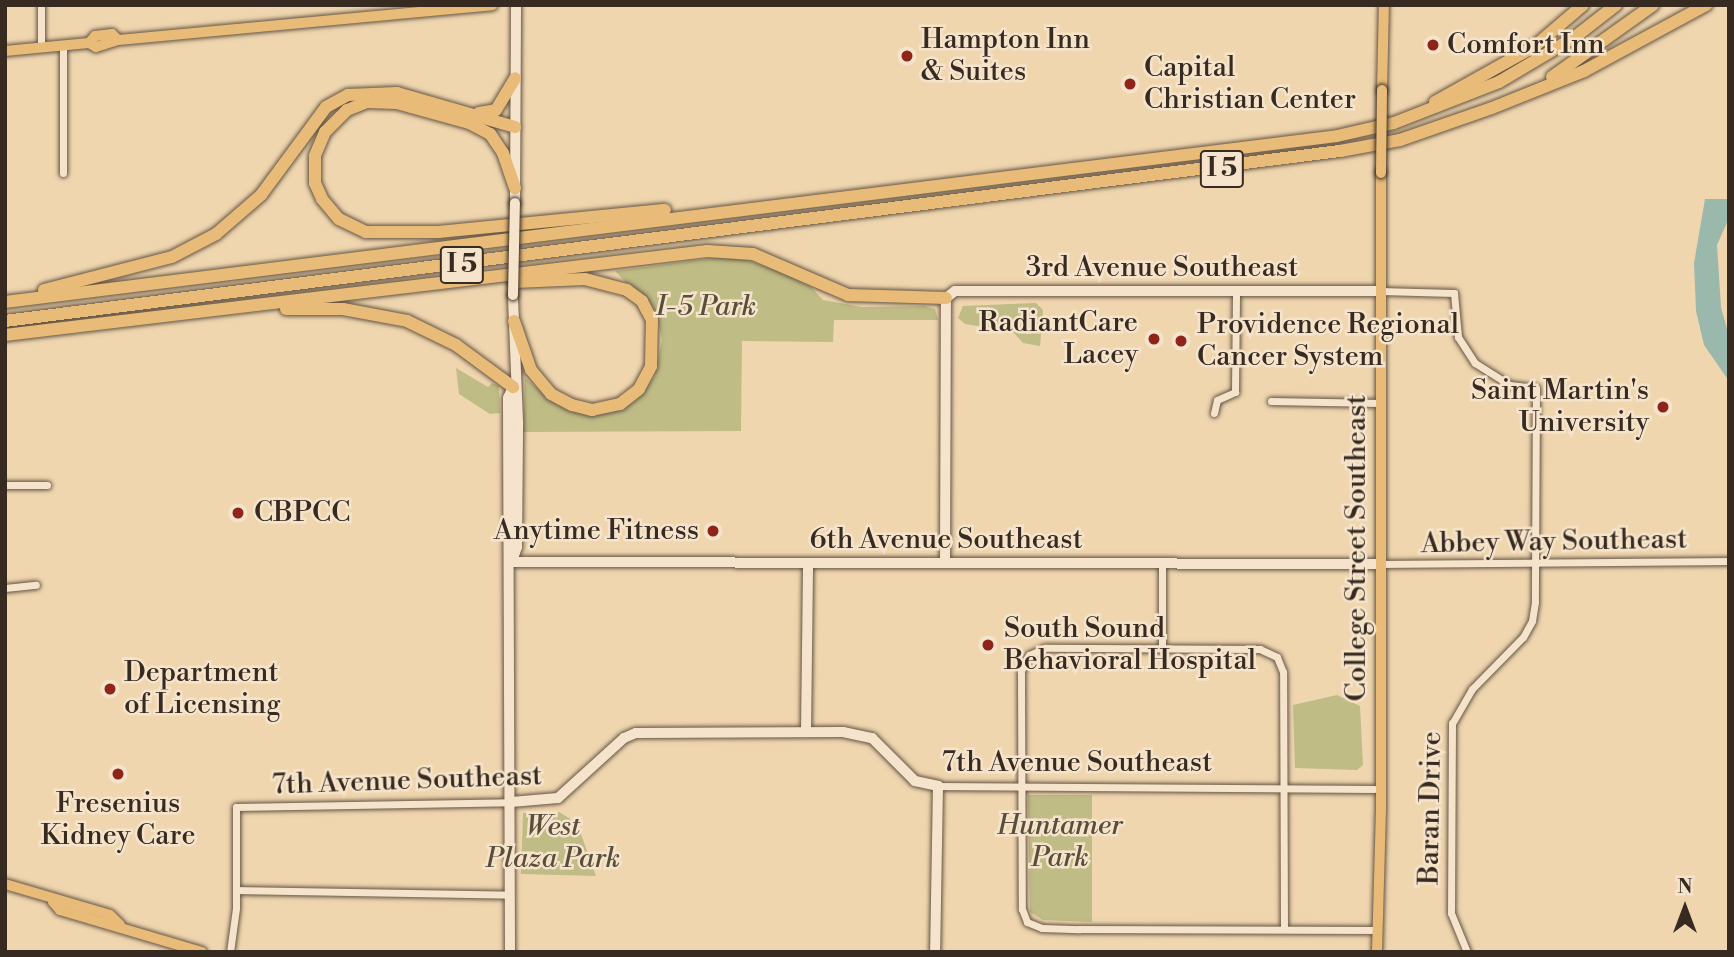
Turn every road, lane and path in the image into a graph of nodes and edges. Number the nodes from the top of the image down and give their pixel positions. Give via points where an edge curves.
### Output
1 (41, 5) edge
2 (492, 5) edge
3 (516, 5) edge
4 (1384, 5) edge
5 (1583, 5) edge
6 (1615, 5) edge
7 (1653, 5) edge
8 (1706, 5) edge
9 (64, 46) junction
10 (41, 48) junction
11 (5, 51) edge
12 (515, 78) junction
13 (1519, 97) junction
14 (472, 113) junction
15 (1394, 123) junction
16 (515, 127) junction
17 (63, 173) dead end
18 (515, 188) junction
19 (871, 192) junction
20 (437, 284) junction
21 (1236, 291) junction
22 (1380, 291) junction
23 (946, 298) junction
24 (5, 300) edge
25 (227, 310) junction
26 (5, 321) edge
27 (514, 321) junction
28 (5, 335) edge
29 (513, 387) junction
30 (1271, 401) dead end
31 (1380, 403) junction
32 (1214, 413) dead end
33 (5, 485) edge
34 (47, 485) dead end
35 (1729, 561) edge
36 (512, 562) junction
37 (808, 562) junction
38 (946, 562) junction
39 (1161, 563) junction
40 (1380, 564) junction
41 (1535, 565) junction
42 (36, 585) dead end
43 (5, 587) edge
44 (1162, 649) junction
45 (806, 732) junction
46 (1378, 755) junction
47 (938, 786) junction
48 (1020, 786) junction
49 (1283, 787) junction
50 (1374, 789) junction
51 (511, 802) junction
52 (1378, 820) junction
53 (5, 884) edge
54 (237, 890) junction
55 (510, 895) junction
56 (1284, 929) junction
57 (1377, 930) junction
58 (202, 952) edge
59 (230, 952) edge
60 (510, 952) edge
61 (935, 952) edge
62 (1377, 952) edge
63 (1467, 952) edge

1 - 10 street
2 - 9 main road via 118,40 100,47 89,43
3 - 12 street
4 - 22 main road, College Street Southeast, bridge
5 - 15 highway via 1535,47
6 - 15 highway, I 5 via 1575,37 1499,82
7 - 13 highway, I 5 via 1583,59
8 - 13 highway via 1584,71
9 - 10 main road
9 - 17 street
10 - 11 main road
12 - 14 highway via 496,110
12 - 16 street
13 - 26 highway, I 5 via 1400,140 1275,162
14 - 16 highway
14 - 24 highway via 397,93 348,95 320,114 253,204 202,242 118,275
15 - 19 highway, I 5 via 1273,146
16 - 18 street
18 - 19 highway via 503,153 490,134 469,123 397,103 367,102 347,110 325,132 315,156 315,183 322,199 339,219 366,232 439,232
18 - 27 street, bridge
19 - 24 highway, I 5
20 - 23 highway via 730,251 774,261 848,295
20 - 25 highway
20 - 27 highway via 585,279 615,284 648,309 654,331 653,361 639,389 620,404 582,408 561,400 543,385 527,360
21 - 22 street, 3rd Avenue Southeast
21 - 23 street, 3rd Avenue Southeast via 965,290
21 - 32 street via 1235,392 1217,400
22 - 31 main road, College Street Southeast
22 - 41 street, Baran Drive via 1454,293 1458,337 1475,363 1510,385 1536,388
23 - 38 street
25 - 28 highway
25 - 29 highway via 343,309 388,315 439,335
27 - 29 street
29 - 36 street via 518,436 517,547
29 - 36 street via 508,398
30 - 31 street
31 - 40 main road, College Street Southeast
33 - 34 street
35 - 41 street, Abbey Way Southeast
36 - 37 street, 6th Avenue Southeast
36 - 51 street
37 - 38 street, 6th Avenue Southeast
37 - 45 street
38 - 39 street, 6th Avenue Southeast
39 - 40 street, 6th Avenue Southeast
39 - 44 street
40 - 41 street, Abbey Way Southeast
40 - 46 main road, College Street Southeast
41 - 63 street, Baran Drive via 1535,602 1528,628 1472,689 1452,723 1451,913
42 - 43 street
44 - 48 street via 1045,648 1029,655 1021,671
44 - 49 street via 1260,649 1278,657 1283,672
45 - 47 street, 7th Avenue Southeast via 872,738 915,780
45 - 51 street, 7th Avenue Southeast via 629,734 558,799
46 - 50 main road, College Street Southeast
46 - 52 main road, College Street Southeast
47 - 48 street, 7th Avenue Southeast
47 - 61 street
48 - 49 street, 7th Avenue Southeast
48 - 56 street via 1021,909 1032,925
49 - 50 street, 7th Avenue Southeast
49 - 56 street
50 - 52 main road, College Street Southeast
51 - 54 street, 7th Avenue Southeast via 236,807
51 - 55 street
52 - 57 main road, College Street Southeast
53 - 58 main road via 53,902 64,900 110,915 120,925
54 - 55 street
54 - 59 street
55 - 60 street
56 - 57 street
57 - 62 main road, College Street Southeast

